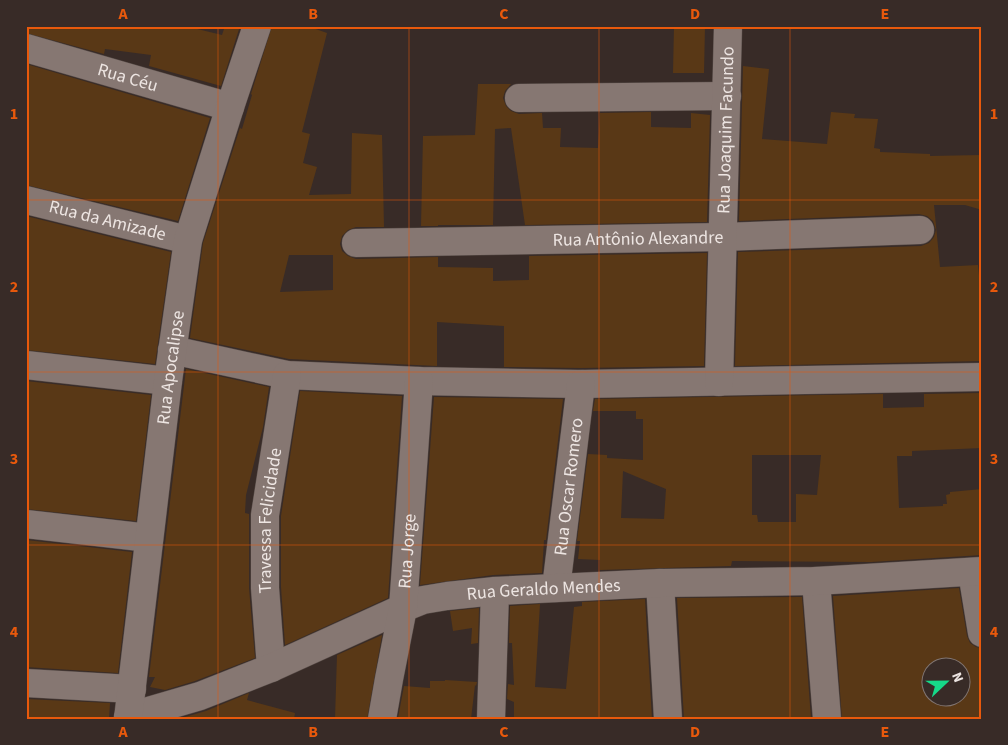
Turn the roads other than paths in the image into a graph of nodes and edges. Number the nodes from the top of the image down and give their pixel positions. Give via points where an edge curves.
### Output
1 (257, 26) edge
2 (728, 26) edge
3 (26, 48) edge
4 (728, 96) junction
5 (519, 98) dead end
6 (230, 107) junction
7 (26, 200) edge
8 (920, 230) dead end
9 (722, 237) junction
10 (188, 240) junction
11 (356, 244) dead end
12 (172, 350) junction
13 (26, 364) edge
14 (287, 375) junction
15 (982, 377) edge
16 (168, 381) junction
17 (419, 381) junction
18 (719, 382) junction
19 (581, 384) junction
20 (26, 524) edge
21 (149, 538) junction
22 (977, 572) edge
23 (816, 581) junction
24 (660, 583) junction
25 (556, 588) junction
26 (495, 591) junction
27 (403, 608) junction
28 (982, 633) edge
29 (271, 668) junction
30 (26, 683) edge
31 (132, 690) junction
32 (128, 718) edge
33 (382, 719) edge
34 (491, 719) edge
35 (668, 719) edge
36 (827, 719) edge

1 - 6 street, Rua Apocalipse
2 - 4 street, Rua Joaquim Facundo
3 - 6 street, Rua Céu
4 - 5 street
4 - 9 street, Rua Joaquim Facundo
6 - 10 street, Rua Apocalipse
7 - 10 street, Rua da Amizade
8 - 9 street, Rua Antônio Alexandre
9 - 11 street, Rua Antônio Alexandre
9 - 18 street, Rua Joaquim Facundo
10 - 12 street, Rua Apocalipse
12 - 14 street
12 - 16 street, Rua Apocalipse
13 - 16 street
14 - 17 street
14 - 29 street, Travessa Felicidade via 264,515
15 - 18 street
16 - 21 street, Rua Apocalipse
17 - 19 street
17 - 27 street, Rua Jorge
18 - 19 street
19 - 25 street, Rua Oscar Romero
20 - 21 street
21 - 31 street, Rua Apocalipse
22 - 23 street, Rua Geraldo Mendes
22 - 28 street
23 - 24 street, Rua Geraldo Mendes
23 - 36 street
24 - 25 street, Rua Geraldo Mendes
24 - 35 street
25 - 26 street, Rua Geraldo Mendes
26 - 27 street, Rua Geraldo Mendes via 423,600
26 - 34 street
27 - 29 street, Rua Geraldo Mendes
27 - 33 street, Rua Jorge
29 - 32 street, Rua Geraldo Mendes via 200,696
30 - 31 street
31 - 32 street, Rua Apocalipse

